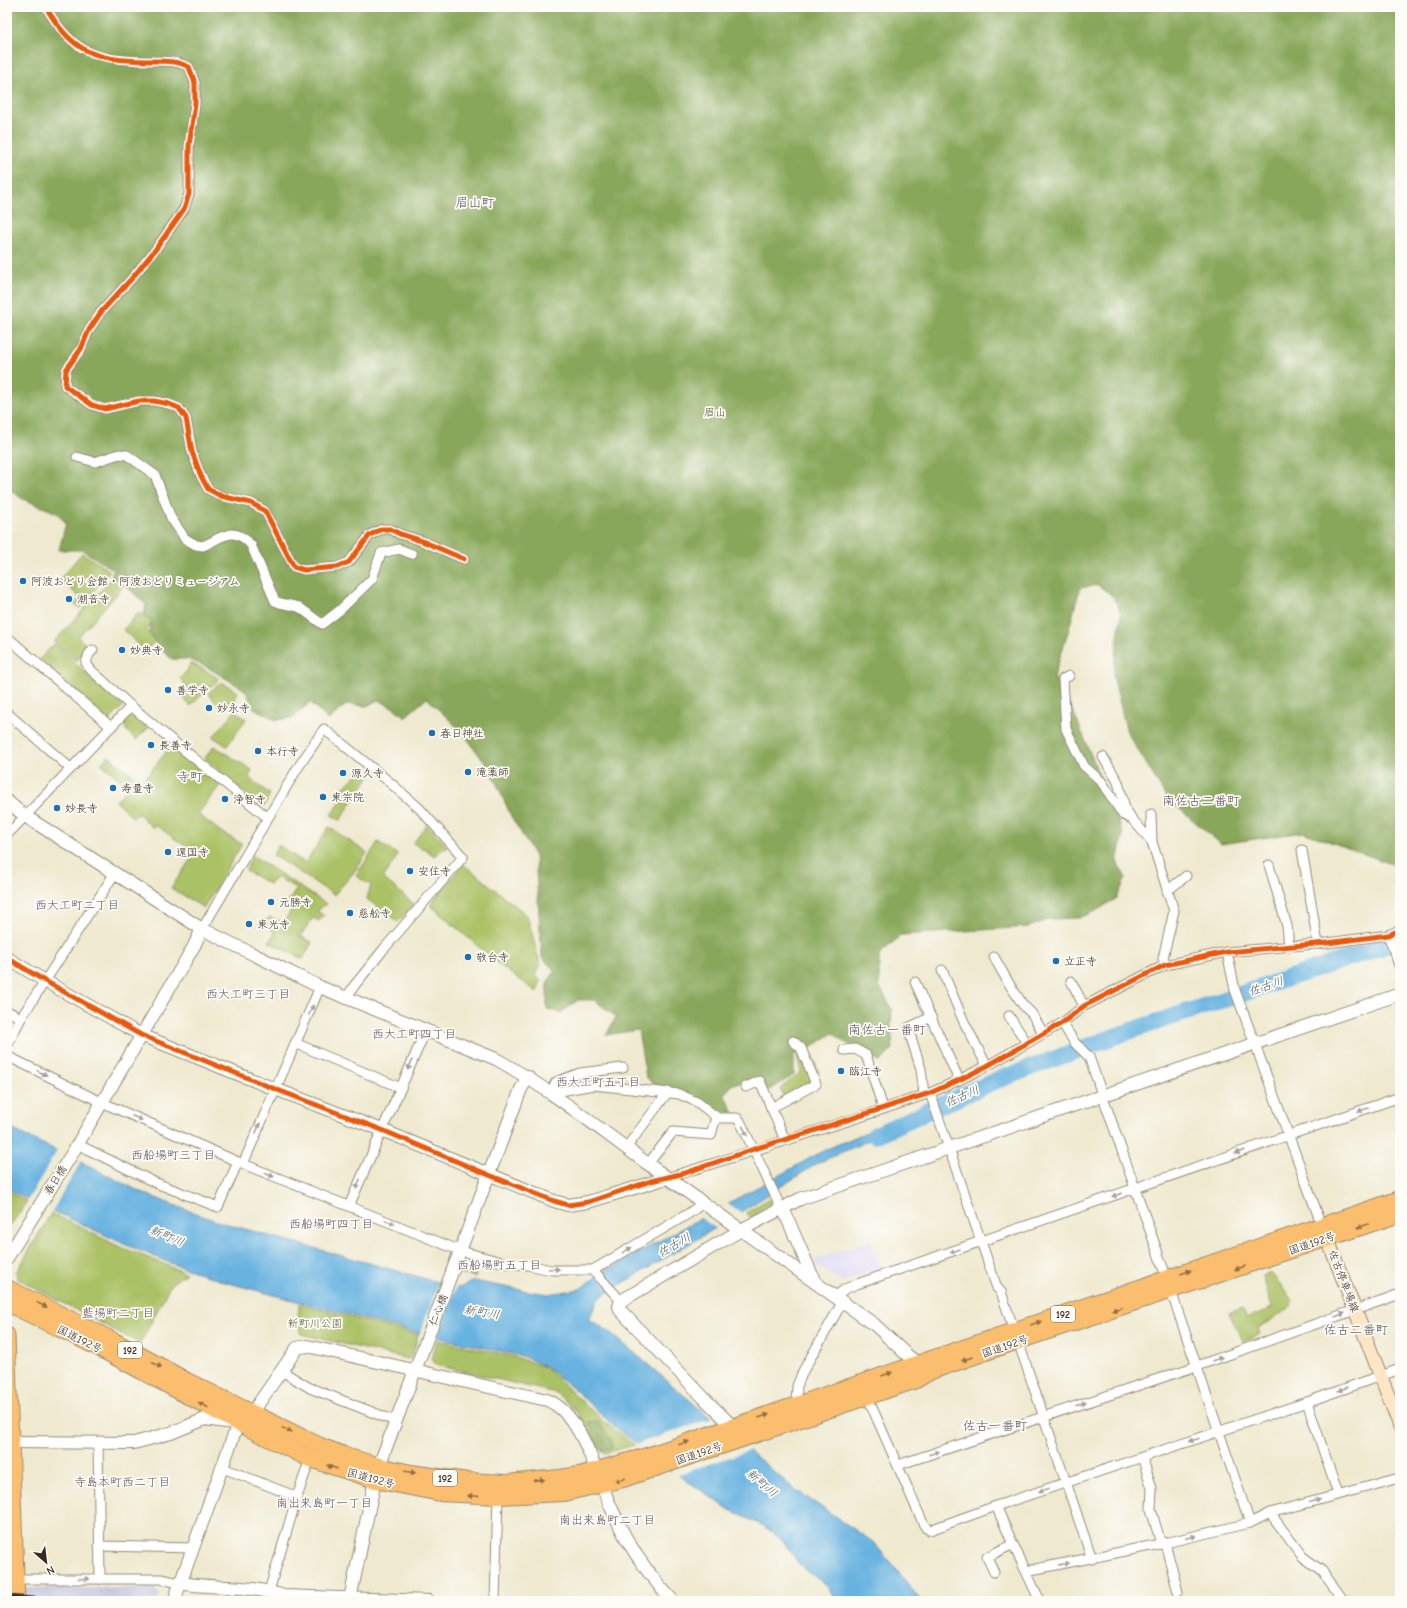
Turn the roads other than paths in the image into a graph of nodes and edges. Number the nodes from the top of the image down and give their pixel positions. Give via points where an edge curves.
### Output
1 (46, 7) edge
2 (77, 457) dead end
3 (412, 554) dead end
4 (464, 560) dead end
5 (7, 638) edge
6 (93, 650) dead end
7 (1069, 676) dead end
8 (132, 706) junction
9 (7, 713) edge
10 (111, 727) junction
11 (1103, 757) dead end
12 (70, 768) junction
13 (7, 801) edge
14 (1151, 814) dead end
15 (24, 816) junction
16 (267, 818) junction
17 (1132, 819) junction
18 (7, 835) edge
19 (1152, 842) junction
20 (1302, 850) dead end
21 (1269, 865) dead end
22 (115, 873) junction
23 (1186, 876) dead end
24 (1167, 891) junction
25 (202, 929) junction
26 (1400, 930) edge
27 (1389, 938) junction
28 (1318, 944) junction
29 (1289, 947) junction
30 (1227, 952) junction
31 (994, 957) dead end
32 (7, 958) edge
33 (1166, 965) junction
34 (1400, 968) edge
35 (942, 970) dead end
36 (45, 981) junction
37 (1071, 981) dead end
38 (915, 982) dead end
39 (320, 987) junction
40 (1400, 994) edge
41 (347, 998) junction
42 (1084, 1006) junction
43 (7, 1011) edge
44 (1010, 1016) dead end
45 (931, 1017) junction
46 (21, 1018) junction
47 (1062, 1023) junction
48 (426, 1030) junction
49 (1043, 1033) junction
50 (141, 1035) junction
51 (793, 1041) dead end
52 (1027, 1043) junction
53 (295, 1044) junction
54 (1256, 1044) junction
55 (7, 1046) edge
56 (844, 1050) dead end
57 (7, 1056) edge
58 (987, 1066) junction
59 (623, 1068) dead end
60 (528, 1078) junction
61 (959, 1080) junction
62 (746, 1087) dead end
63 (401, 1088) junction
64 (275, 1089) junction
65 (668, 1092) junction
66 (550, 1093) junction
67 (927, 1093) junction
68 (1103, 1096) junction
69 (1400, 1097) edge
70 (101, 1102) junction
71 (771, 1108) junction
72 (883, 1108) junction
73 (716, 1117) junction
74 (382, 1130) junction
75 (1288, 1135) junction
76 (785, 1140) junction
77 (75, 1148) junction
78 (626, 1148) junction
79 (950, 1148) junction
80 (754, 1149) junction
81 (241, 1163) junction
82 (648, 1164) junction
83 (488, 1175) junction
84 (667, 1178) junction
85 (1136, 1188) junction
86 (1400, 1199) edge
87 (706, 1205) junction
88 (349, 1206) junction
89 (781, 1208) junction
90 (1400, 1214) edge
91 (741, 1230) junction
92 (1325, 1232) junction
93 (982, 1241) junction
94 (461, 1250) junction
95 (7, 1258) edge
96 (595, 1272) junction
97 (814, 1281) junction
98 (1169, 1285) junction
99 (7, 1288) edge
100 (1400, 1294) edge
101 (839, 1299) junction
102 (621, 1301) junction
103 (7, 1303) edge
104 (1354, 1310) junction
105 (7, 1336) edge
106 (1016, 1336) junction
107 (916, 1363) junction
108 (1196, 1366) junction
109 (1400, 1369) edge
110 (280, 1370) junction
111 (416, 1370) junction
112 (931, 1371) junction
113 (1380, 1376) junction
114 (867, 1396) junction
115 (1307, 1402) junction
116 (796, 1405) junction
117 (252, 1414) junction
118 (1044, 1416) junction
119 (396, 1421) junction
120 (238, 1423) junction
121 (1400, 1424) edge
122 (733, 1432) junction
123 (1219, 1432) junction
124 (9, 1442) edge
125 (98, 1443) junction
126 (1142, 1457) junction
127 (310, 1459) junction
128 (898, 1465) junction
129 (223, 1468) junction
130 (377, 1473) junction
131 (599, 1478) junction
132 (1400, 1478) edge
133 (1065, 1483) junction
134 (1338, 1494) junction
135 (498, 1496) junction
136 (297, 1497) junction
137 (996, 1506) junction
138 (1270, 1513) junction
139 (1250, 1523) junction
140 (1013, 1544) junction
141 (1163, 1544) junction
142 (99, 1546) junction
143 (194, 1548) junction
144 (1092, 1559) junction
145 (1026, 1571) junction
146 (994, 1572) dead end
147 (17, 1579) junction
148 (100, 1579) junction
149 (180, 1583) junction
150 (269, 1591) junction
151 (1178, 1592) dead end
152 (350, 1599) junction
153 (17, 1601) edge
154 (174, 1601) edge
155 (429, 1601) edge
156 (495, 1601) edge
157 (673, 1601) edge
158 (1040, 1601) edge
159 (1344, 1601) edge

1 - 4 street via 56,24 79,47 120,61 182,63 189,67 195,83 189,146 189,194 184,209 155,250 101,312 66,370 65,386 92,405 105,409 139,401 154,401 179,408 186,418 192,452 208,490 221,496 252,503 265,511 294,567 304,570 330,568 349,562 370,535 382,529 390,529 422,541
2 - 3 street via 95,462 119,454 127,455 155,474 172,518 184,538 203,546 226,534 237,534 245,538 251,545 275,601 299,607 322,624 372,579 381,553 399,549
5 - 10 street
6 - 8 street via 86,663
7 - 17 street via 1063,679 1066,729 1084,766 1101,781 1123,815
8 - 10 street
8 - 16 street
9 - 12 street
10 - 12 street
11 - 17 street via 1118,782 1125,808
12 - 15 street
13 - 15 street
14 - 19 street
15 - 18 street
15 - 22 street
16 - 25 street
16 - 41 street via 324,730 419,808 463,857 383,950
17 - 19 street
19 - 24 street
20 - 28 street
21 - 29 street via 1287,926
22 - 25 street
22 - 36 street
23 - 24 street
24 - 33 street via 1174,911 1163,958
25 - 39 street
25 - 50 street, 春日橋
26 - 27 street
27 - 28 street
27 - 34 street
28 - 29 street
29 - 30 street
30 - 33 street
30 - 54 street via 1235,990
31 - 49 street
32 - 36 street
33 - 42 street
35 - 58 street via 964,1022
36 - 46 street
36 - 50 street
37 - 42 street
38 - 45 street
39 - 41 street
53 -> 39 street
40 - 54 street
41 - 48 street
42 - 47 street
43 - 46 street
44 - 52 street
45 - 61 street
45 - 67 street via 908,1028
46 - 55 street
47 - 49 street
47 - 68 street via 1076,1044 1089,1057
48 - 60 street via 496,1059
48 -> 63 street
49 - 52 street
50 - 64 street
50 - 70 street, 春日橋
51 - 71 street via 801,1048 816,1084
52 - 58 street
53 - 63 street
53 - 64 street
54 - 68 street
54 - 75 street
56 - 72 street via 855,1049 866,1054
57 -> 70 street
58 - 61 street
59 - 66 street via 580,1073 556,1082
60 - 66 street
60 - 83 street, 仁心橋 via 521,1089
61 - 67 street
62 - 71 street via 760,1081
63 - 74 street
64 - 74 street
81 -> 64 street
65 - 66 street via 593,1085
65 - 73 street via 697,1102
65 - 78 street
66 - 78 street
67 - 72 street
67 - 79 street via 933,1102
68 - 79 street
68 - 85 street
69 -> 75 street
70 - 77 street, 春日橋
70 -> 81 street
71 - 76 street
72 - 76 street
73 -> 80 street via 737,1118
73 - 82 street via 711,1135 673,1132
74 - 83 street
74 -> 88 street
75 -> 85 street
75 - 92 street
76 - 80 street
77 - 81 street via 218,1207
77 - 95 street, 春日橋
78 - 82 street
79 - 89 street via 800,1199
79 - 93 street
80 - 84 street
80 - 89 street
81 -> 88 street
82 - 84 street
83 - 84 street via 568,1205 588,1202
83 - 94 street, 仁心橋
84 - 87 street
85 -> 93 street
85 - 98 street
86 - 92 highway, 国道192号 / 192
87 - 91 street
96 -> 87 street
88 -> 94 street
89 - 91 street
89 - 97 street
90 -> 92 highway, 国道192号 / 192
91 - 97 street
91 - 102 street
92 - 98 highway, 国道192号 / 192
92 - 104 main road, 佐古停車場線
93 -> 101 street via 857,1284 846,1289
93 - 106 street
94 -> 96 street via 505,1263 551,1270
94 - 111 street, 仁心橋
96 - 102 street
97 - 101 street
98 - 106 highway, 国道192号 / 192
98 - 108 street
99 -> 117 highway, 国道192号 / 192
100 - 104 street
101 - 107 street via 876,1325
101 - 116 street via 803,1371 797,1386
102 - 122 street via 620,1310
120 -> 103 highway, 国道192号 / 192 via 99,1348
108 -> 104 street
104 - 113 main road, 佐古停車場線
105 - 124 main road
106 - 107 highway, 国道192号 / 192
106 -> 112 highway, 国道192号 / 192
106 - 118 street
107 - 112 street
116 -> 107 highway, 国道192号 / 192
118 -> 108 street
108 - 123 street
109 - 113 street
110 - 111 street via 297,1348 307,1346
110 - 117 street
110 - 119 street via 310,1388
111 - 119 street, 仁心橋
111 - 131 street via 555,1403 580,1434
112 - 114 highway, 国道192号 / 192 via 916,1380
113 -> 115 street
113 - 121 main road, 佐古停車場線
114 - 122 highway, 国道192号 / 192
114 - 128 street
115 - 123 street
115 - 134 street
122 -> 116 highway, 国道192号 / 192
117 - 120 street
117 -> 130 highway, 国道192号 / 192 via 349,1457
128 -> 118 street
118 - 133 street
119 - 130 street, 仁心橋
120 - 125 street via 205,1420 134,1443
120 - 127 highway, 国道192号 / 192
120 - 129 street
122 - 131 highway, 国道192号 / 192 via 652,1462
123 -> 126 street
123 - 139 street
124 - 125 street
124 - 147 main road
125 - 142 street
126 - 133 street
126 - 141 street via 1152,1488 1151,1509
130 -> 127 highway, 国道192号 / 192
127 - 136 street
128 - 137 street via 926,1528 930,1530
129 - 136 street
129 - 143 street
130 -> 131 highway, 国道192号 / 192 via 411,1473 468,1481 500,1482
135 -> 130 highway, 国道192号 / 192 via 440,1493
130 - 152 street, 仁心橋
131 - 135 highway, 国道192号 / 192 via 564,1493
131 - 157 street via 627,1539 656,1583
132 - 134 street
133 -> 137 street
133 - 144 street
138 -> 134 street
135 - 156 street
136 - 150 street
137 - 140 street
138 - 139 street
138 - 159 street via 1302,1556 1322,1572
141 -> 139 street
140 - 145 street
140 - 146 street via 986,1553
141 - 144 street
141 - 151 street
142 - 143 street
142 - 148 street
143 - 149 street
145 -> 144 street
145 - 158 street
147 -> 148 street
147 - 153 main road
148 - 149 street via 161,1579
149 - 150 street
149 - 154 street
150 - 152 street via 283,1596
152 - 155 street

